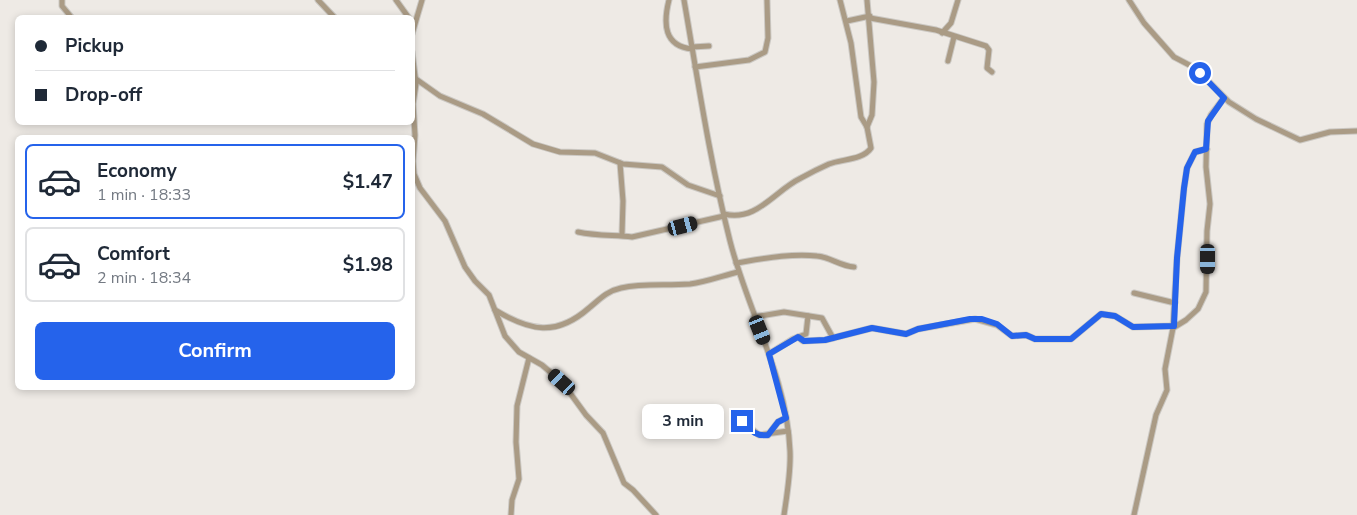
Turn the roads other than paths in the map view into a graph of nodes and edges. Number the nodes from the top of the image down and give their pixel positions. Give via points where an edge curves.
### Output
1 (62, 0) edge
2 (318, 0) edge
3 (396, 0) edge
4 (422, 0) edge
5 (669, 0) edge
6 (684, 0) edge
7 (767, 0) edge
8 (840, 0) edge
9 (867, 0) edge
10 (958, 0) edge
11 (1129, 0) edge
12 (70, 15) edge
13 (332, 15) edge
14 (406, 15) edge
15 (870, 17) junction
16 (415, 19) edge
17 (846, 21) junction
18 (942, 33) junction
19 (954, 37) junction
20 (709, 46) dead end
21 (692, 48) junction
22 (948, 61) dead end
23 (695, 68) junction
24 (992, 72) dead end
25 (415, 80) edge
26 (1224, 98) junction
27 (867, 127) junction
28 (1357, 131) edge
29 (1206, 149) junction
30 (620, 163) junction
31 (415, 176) edge
32 (720, 196) junction
33 (724, 215) junction
34 (578, 232) dead end
35 (622, 234) junction
36 (736, 262) junction
37 (854, 267) dead end
38 (738, 272) junction
39 (1134, 293) dead end
40 (1175, 303) junction
41 (495, 310) junction
42 (808, 316) junction
43 (754, 317) junction
44 (1174, 327) junction
45 (798, 337) junction
46 (833, 338) junction
47 (769, 354) junction
48 (529, 358) junction
49 (786, 418) junction
50 (742, 421) dead end
51 (788, 431) junction
52 (768, 435) junction
53 (511, 515) edge
54 (656, 515) edge
55 (784, 515) edge
56 (1134, 515) edge

1 - 12 street via 62,6
2 - 13 street
3 - 14 street
4 - 16 street
5 - 21 street via 669,37 680,47
6 - 21 street
7 - 23 street via 765,52 749,60
8 - 17 street
9 - 15 street
10 - 18 street via 951,24
11 - 26 street via 1174,57 1195,68
15 - 17 street
15 - 18 street
15 - 27 street via 874,82 872,114
17 - 27 street via 861,117
18 - 19 street
19 - 22 street
19 - 24 street via 988,48 987,68
20 - 21 street
21 - 23 street
23 - 32 street
25 - 30 street via 440,96 483,114 528,142 560,152 595,154
26 - 28 street via 1256,119 1300,140 1330,132
26 - 29 street via 1208,121
27 - 33 street via 872,144 868,152 798,179 745,216
29 - 40 street via 1195,152 1187,168
29 - 44 street via 1210,204 1206,292 1198,309
30 - 32 street via 662,167 688,185
30 - 35 street
31 - 41 street via 420,188 446,221 461,260 489,295
32 - 33 street
33 - 35 street via 655,233
33 - 36 street
34 - 35 street via 605,236
36 - 37 street via 811,255
36 - 38 street
38 - 41 street via 688,284 647,284 613,290 573,320 547,329 527,326
38 - 43 street
39 - 40 street
40 - 44 street
41 - 48 street via 505,336
42 - 43 street via 775,313
42 - 45 street via 806,334
42 - 46 street via 822,318
43 - 47 street
44 - 46 street via 1133,327 1115,316 1101,314 1071,339 1012,336 997,324 980,319 918,329 906,334 872,328
44 - 56 street via 1165,369 1167,390 1154,421
45 - 46 street via 804,341
45 - 47 street
47 - 49 street
48 - 53 street via 517,406 519,479
48 - 54 street via 569,391 603,433 624,483
49 - 51 street
49 - 52 street via 778,422
50 - 52 street via 756,434
51 - 52 street
51 - 55 street via 790,466

